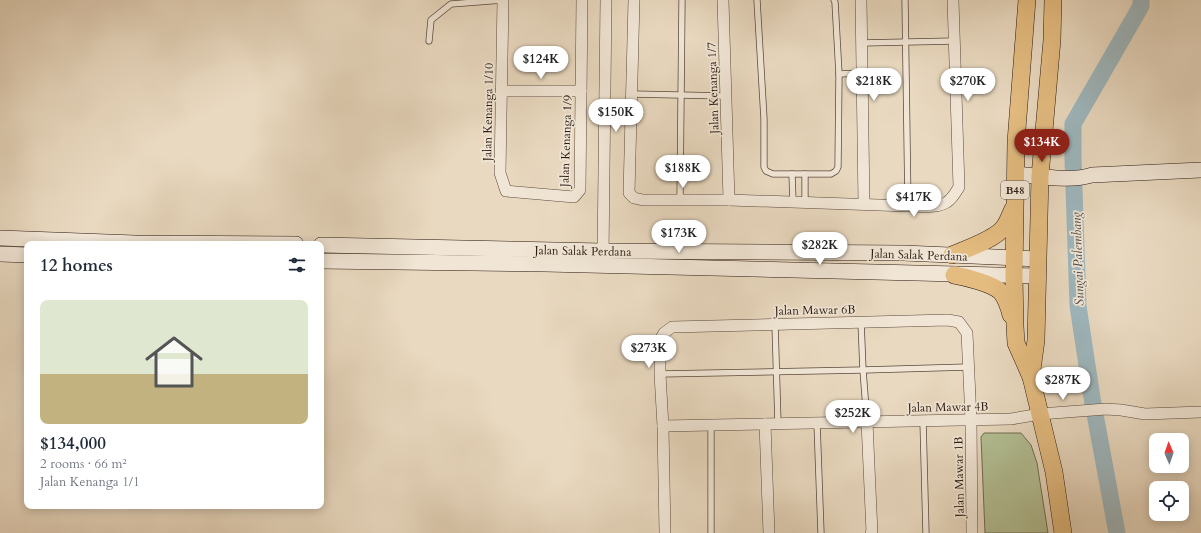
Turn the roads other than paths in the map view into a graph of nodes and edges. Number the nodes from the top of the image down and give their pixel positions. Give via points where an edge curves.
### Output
1 (504, 0) edge
2 (582, 0) edge
3 (606, 0) edge
4 (634, 0) edge
5 (682, 0) edge
6 (723, 0) edge
7 (758, 0) edge
8 (834, 0) edge
9 (861, 0) edge
10 (906, 0) edge
11 (953, 0) edge
12 (1027, 0) edge
13 (1053, 0) edge
14 (429, 41) dead end
15 (954, 41) junction
16 (906, 42) junction
17 (861, 43) junction
18 (838, 74) junction
19 (862, 74) junction
20 (501, 91) junction
21 (581, 91) junction
22 (632, 94) junction
23 (681, 96) junction
24 (726, 96) junction
25 (1015, 170) junction
26 (1201, 170) edge
27 (1040, 172) junction
28 (792, 174) junction
29 (805, 174) junction
30 (538, 194) joint
31 (680, 200) junction
32 (729, 200) junction
33 (793, 202) junction
34 (805, 203) junction
35 (864, 204) junction
36 (908, 206) junction
37 (1014, 206) junction
38 (0, 238) edge
39 (81, 241) edge
40 (324, 245) edge
41 (0, 254) edge
42 (24, 255) edge
43 (952, 255) junction
44 (1014, 258) junction
45 (603, 259) junction
46 (1038, 259) junction
47 (324, 261) edge
48 (954, 274) junction
49 (1014, 276) junction
50 (1037, 276) junction
51 (861, 322) junction
52 (959, 322) joint
53 (775, 324) junction
54 (1015, 326) junction
55 (968, 367) junction
56 (863, 370) junction
57 (776, 371) junction
58 (660, 374) junction
59 (1031, 377) junction
60 (1201, 412) edge
61 (1040, 414) junction
62 (971, 420) junction
63 (923, 421) junction
64 (867, 422) junction
65 (817, 423) junction
66 (765, 424) junction
67 (778, 424) junction
68 (711, 425) junction
69 (663, 426) junction
70 (665, 533) edge
71 (711, 533) edge
72 (769, 533) edge
73 (821, 533) edge
74 (872, 533) edge
75 (926, 533) edge
76 (972, 533) edge
77 (1063, 533) edge

1 - 14 lane via 451,4 431,20
1 - 20 street, Jalan Kenanga 1/10
2 - 21 street, Jalan Kenanga 1/9
3 - 45 street
4 - 22 street
5 - 23 lane
6 - 24 street, Jalan Kenanga 1/7
7 - 28 lane via 764,167 773,174
8 - 18 lane
9 - 17 street
10 - 16 lane
11 - 15 street
12 - 25 main road, B48
13 - 27 main road, B48 via 1052,40
15 - 16 lane
15 - 36 street via 959,187 946,202 935,206
16 - 17 lane
16 - 36 lane
17 - 19 street
18 - 19 lane
18 - 29 lane via 838,167 831,174
19 - 35 street
20 - 21 street
20 - 30 street, Jalan Kenanga 1/10 via 500,173 506,191
21 - 30 street, Jalan Kenanga 1/9 via 580,190 574,197
22 - 23 lane
22 - 31 street via 630,193 634,198 643,200
23 - 24 lane
23 - 31 lane
24 - 32 street, Jalan Kenanga 1/7
25 - 27 street
25 - 37 main road, B48
26 - 27 street via 1087,175
27 - 46 main road, B48
28 - 29 lane
28 - 33 lane
29 - 34 lane
31 - 32 street
32 - 33 street
33 - 34 street
34 - 35 street
35 - 36 street
37 - 43 main road via 1000,231 981,243
37 - 44 main road, B48
38 - 39 street
40 - 45 street, Jalan Salak Perdana
41 - 42 street
43 - 44 street, Jalan Salak Perdana
43 - 45 street, Jalan Salak Perdana via 812,252
44 - 46 street, Jalan Salak Perdana
44 - 49 main road, B48
45 - 47 street, Jalan Salak Perdana
45 - 48 street, Jalan Salak Perdana
46 - 50 main road, B48
48 - 49 street, Jalan Salak Perdana
48 - 54 main road via 987,284 1000,292 1007,301
49 - 50 street, Jalan Salak Perdana
49 - 54 main road, B48
50 - 59 main road, B48 via 1036,340
51 - 52 street, Jalan Mawar 6B
51 - 53 street, Jalan Mawar 6B
51 - 56 lane
52 - 55 street, Jalan Mawar 1B via 967,333
53 - 57 lane
53 - 58 street, Jalan Mawar 6B via 672,327 660,340
54 - 59 main road, B48 via 1016,343
55 - 56 lane
55 - 62 street, Jalan Mawar 1B
56 - 57 lane
56 - 64 lane
57 - 58 lane
57 - 67 lane
58 - 69 street
59 - 61 main road, B48
60 - 61 street, Jalan Mawar 4B via 1145,414 1100,409
61 - 62 street, Jalan Mawar 4B via 1011,419
61 - 77 main road, B48 via 1054,472
62 - 63 street, Jalan Mawar 4B
62 - 76 street, Jalan Mawar 1B
63 - 64 street, Jalan Mawar 4B
63 - 75 lane
64 - 65 street, Jalan Mawar 4B
64 - 74 street
65 - 67 street, Jalan Mawar 4B
65 - 73 lane
66 - 67 street, Jalan Mawar 4B
66 - 68 street, Jalan Mawar 4B
66 - 72 street
68 - 69 street, Jalan Mawar 4B
68 - 71 lane
69 - 70 street

